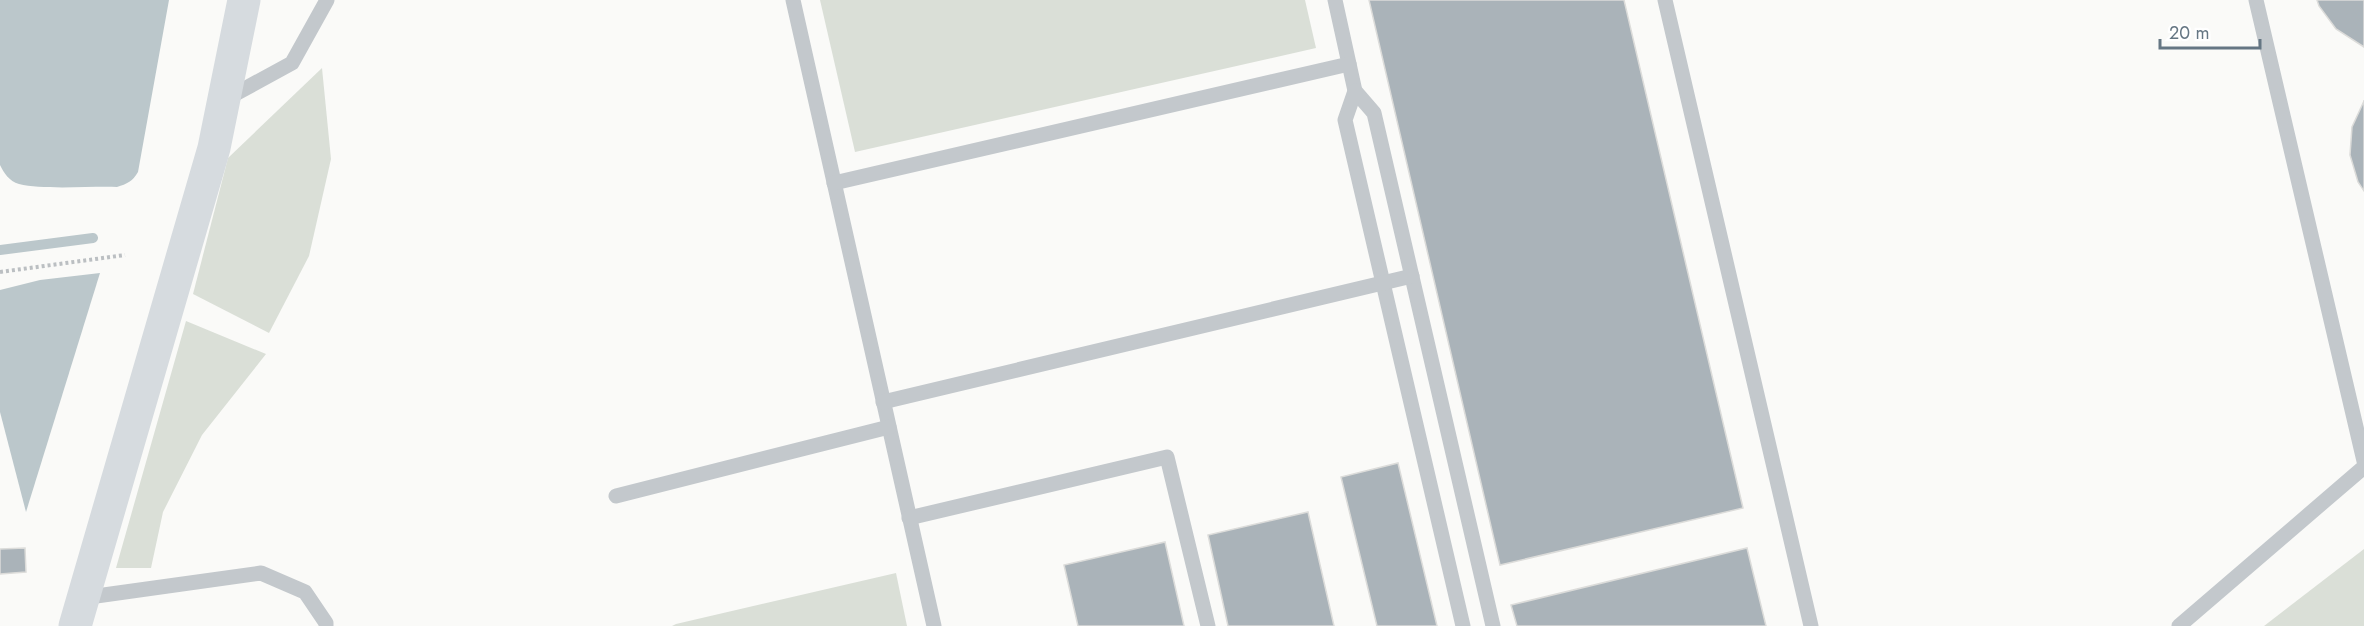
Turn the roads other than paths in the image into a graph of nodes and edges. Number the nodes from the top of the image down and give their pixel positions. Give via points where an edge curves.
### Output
1 (244, 0) edge
2 (327, 0) edge
3 (793, 0) edge
4 (1335, 0) edge
5 (1665, 0) edge
6 (2256, 0) edge
7 (1349, 64) junction
8 (1355, 91) junction
9 (223, 101) junction
10 (834, 183) junction
11 (1412, 276) junction
12 (1383, 283) junction
13 (883, 402) junction
14 (889, 428) junction
15 (2364, 461) edge
16 (2364, 467) edge
17 (616, 496) dead end
18 (909, 518) junction
19 (78, 612) edge
20 (326, 626) edge
21 (934, 626) edge
22 (1208, 626) edge
23 (1463, 626) edge
24 (1493, 626) edge
25 (1811, 626) edge
26 (2179, 626) edge

1 - 9 street
2 - 9 lane via 292,63
3 - 10 lane
4 - 7 lane
5 - 25 lane
6 - 15 lane
7 - 8 lane
7 - 10 lane
8 - 11 lane via 1374,114
8 - 12 lane via 1345,120
9 - 19 street via 214,148
10 - 13 lane
11 - 12 lane
11 - 24 lane
12 - 13 lane
12 - 23 lane
13 - 14 lane
14 - 17 lane
14 - 18 lane
16 - 26 lane
18 - 21 lane
18 - 22 lane via 1167,457
19 - 20 lane via 261,573 305,592

